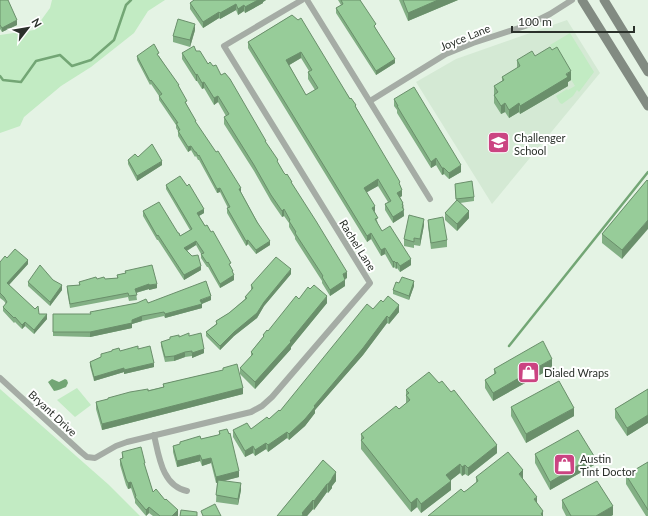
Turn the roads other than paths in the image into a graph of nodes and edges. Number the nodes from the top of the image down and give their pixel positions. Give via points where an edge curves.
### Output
1 (302, 0) edge
2 (307, 0) edge
3 (572, 0) edge
4 (582, 0) edge
5 (604, 0) edge
6 (648, 72) edge
7 (370, 101) junction
8 (648, 106) edge
9 (430, 199) dead end
10 (0, 378) edge
11 (154, 435) junction
12 (94, 458) joint
13 (187, 491) dead end

1 - 11 street, Rachel Lane via 224,46 370,283 262,406 251,412
2 - 7 street
3 - 7 street, Joyce Lane via 528,25 446,54
4 - 8 main road
5 - 6 main road
7 - 9 street
10 - 12 street, Bryant Drive via 81,452
11 - 12 street, Rachel Lane via 116,446
11 - 13 street via 166,476 172,484

